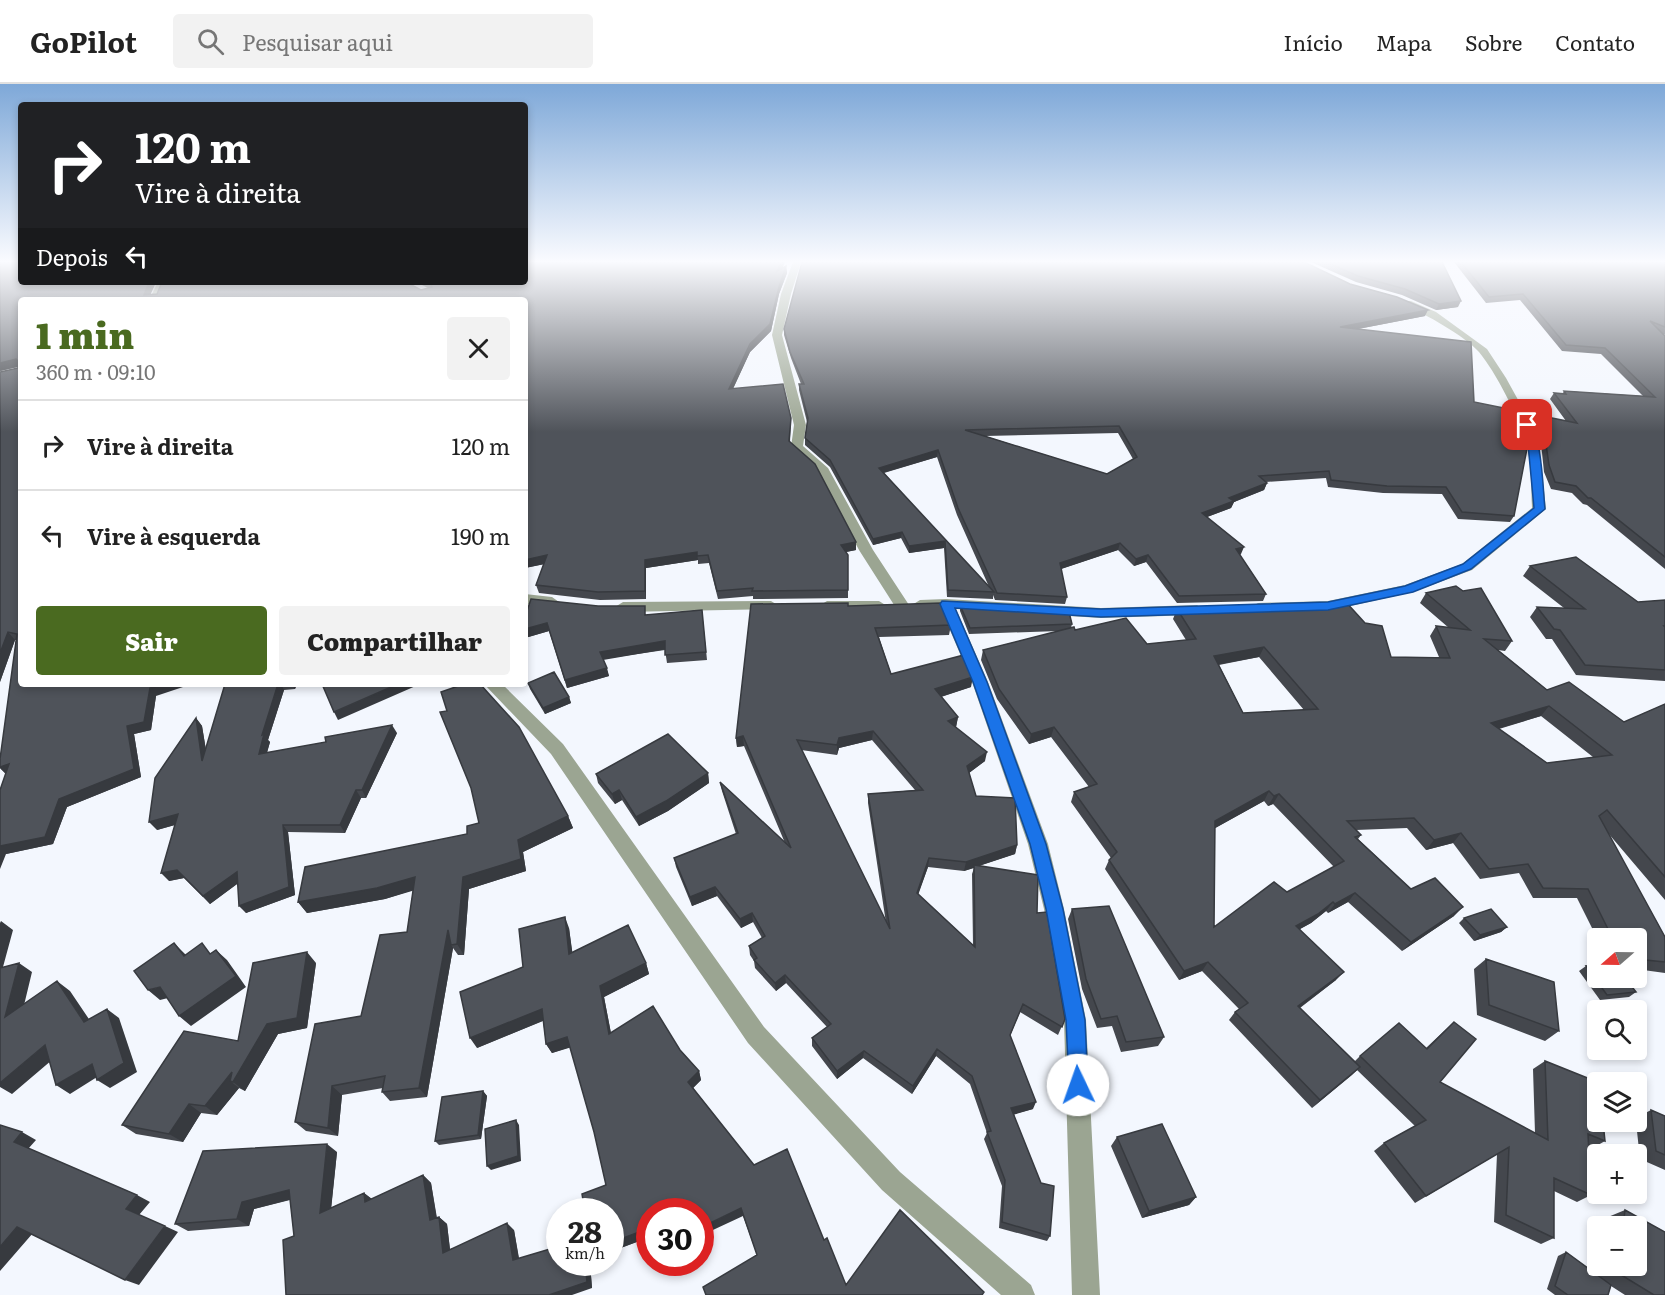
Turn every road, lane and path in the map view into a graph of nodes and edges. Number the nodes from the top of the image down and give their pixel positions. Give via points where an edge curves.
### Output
1 (781, 319) edge
2 (1439, 319) edge
3 (528, 599) edge
4 (568, 604) edge
5 (946, 604) junction
6 (901, 605) junction
7 (784, 606) edge
8 (807, 606) edge
9 (611, 607) edge
10 (1244, 609) edge
11 (1209, 610) edge
12 (495, 687) edge
13 (1022, 1295) edge
14 (1086, 1295) edge

1 - 6 street via 777,335 800,425 797,447 822,468
2 - 10 street via 1482,349 1527,425 1533,444 1539,509 1467,567 1408,589 1328,606
3 - 4 street
5 - 6 street
5 - 11 street via 1101,613
5 - 14 street via 980,682 1038,844 1054,909 1075,1020
6 - 8 street
7 - 9 street
12 - 13 street via 557,749 756,1035 891,1181

